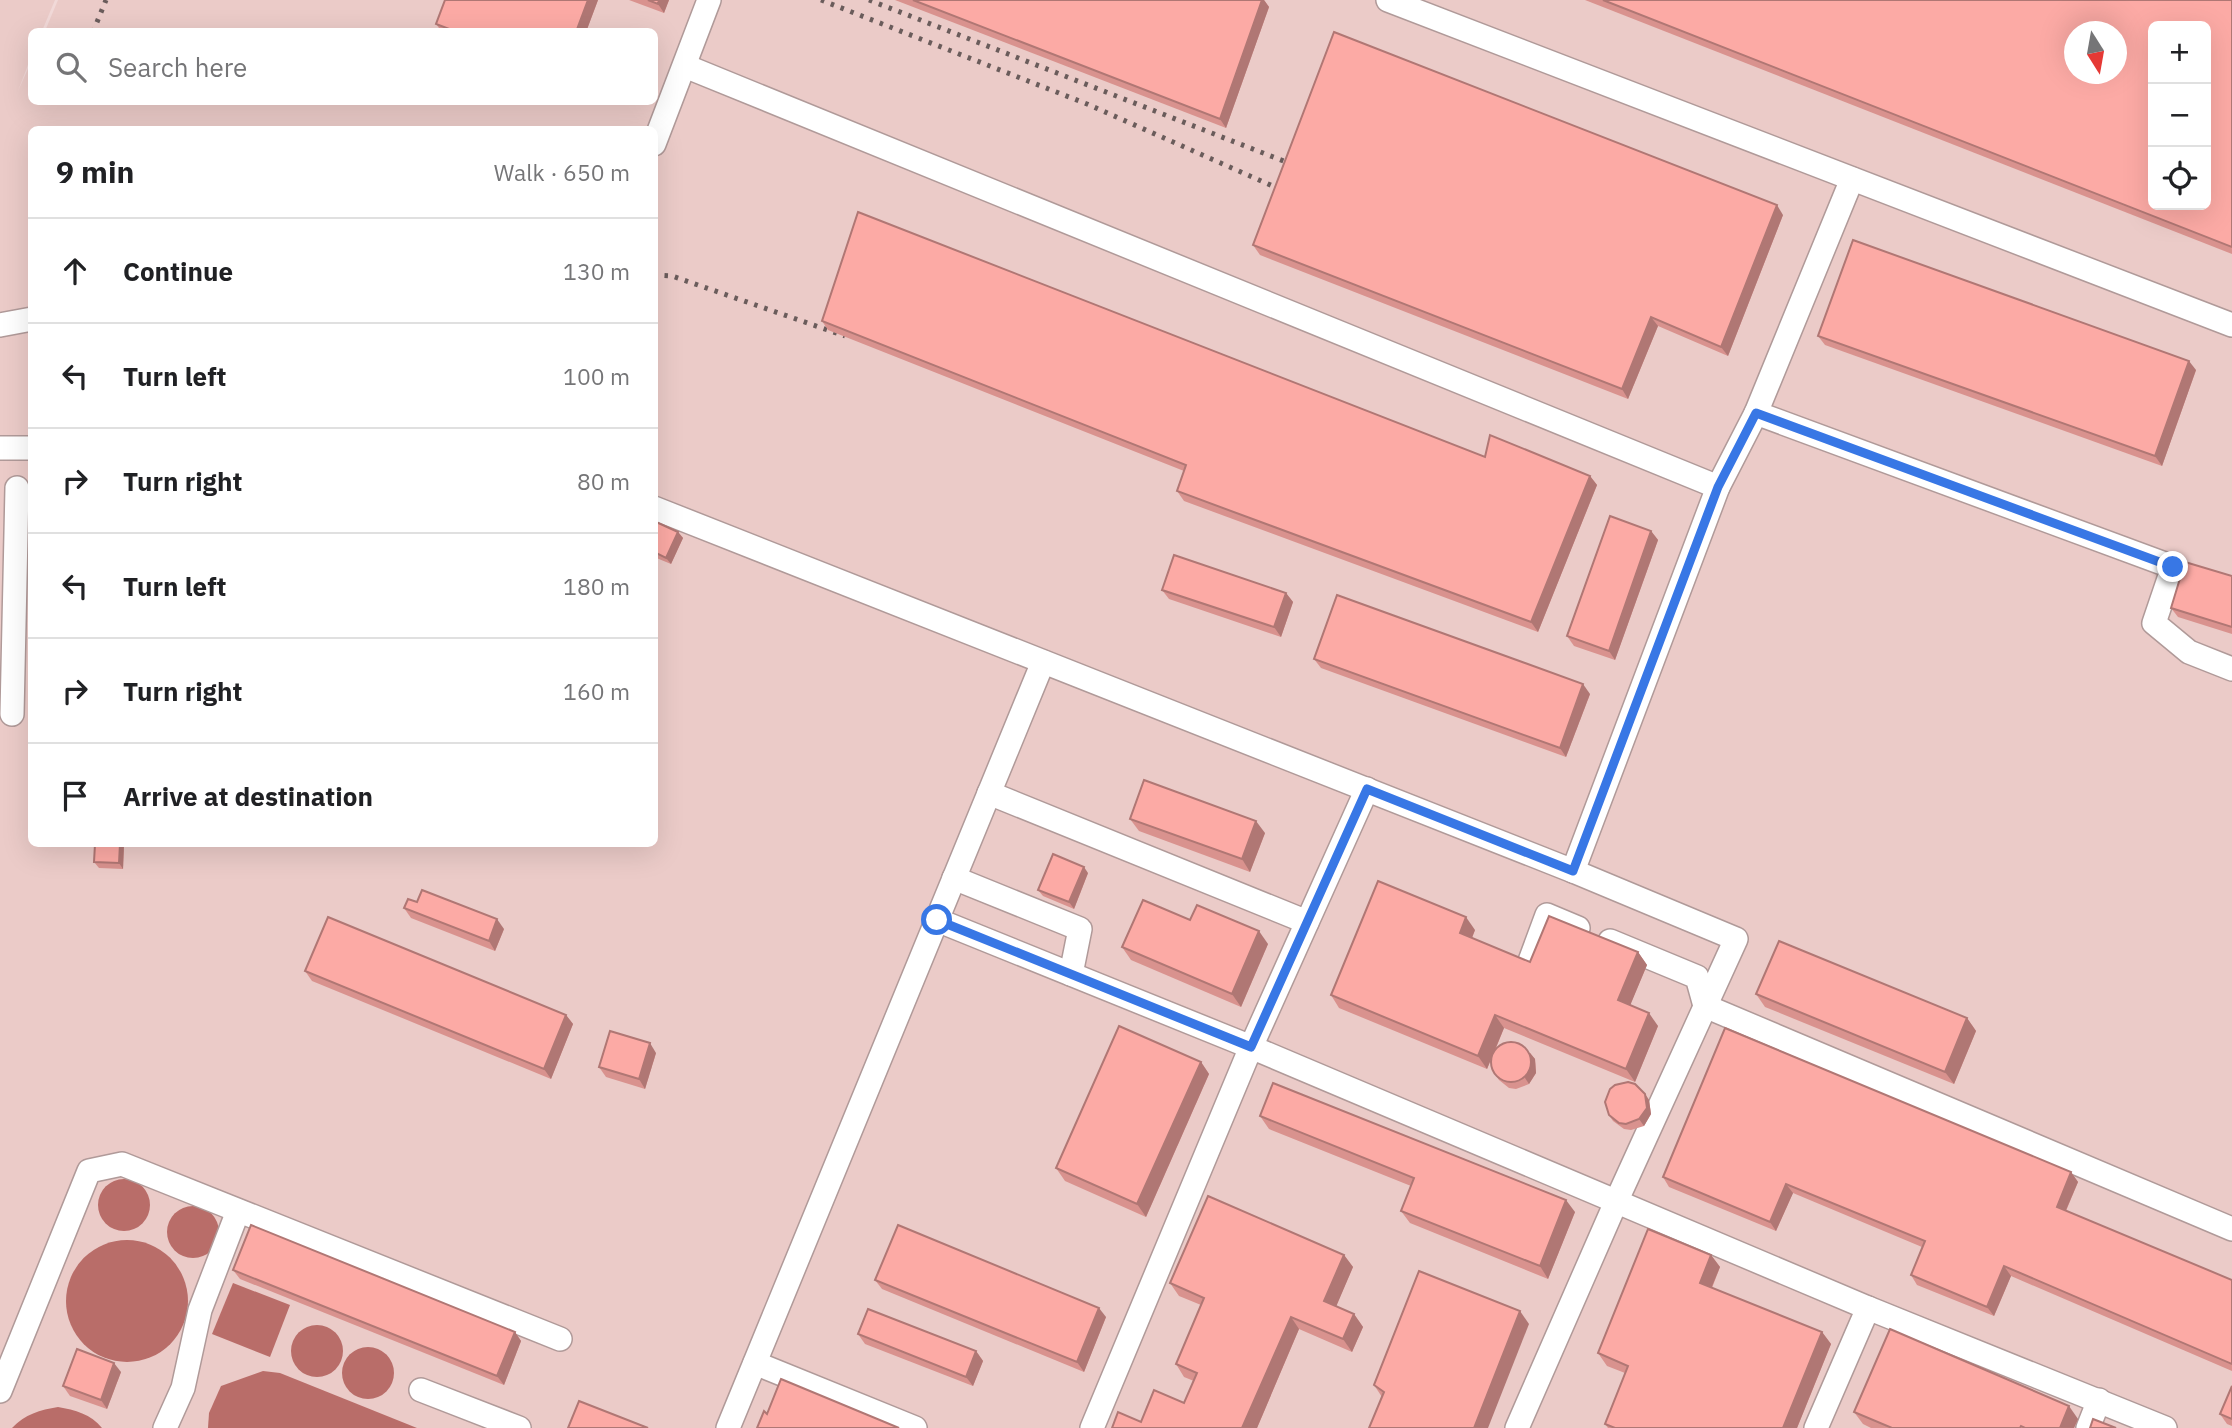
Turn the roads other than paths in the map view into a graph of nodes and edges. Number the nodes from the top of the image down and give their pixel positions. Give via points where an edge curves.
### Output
1 (709, 0) edge
2 (1388, 0) edge
3 (685, 66) junction
4 (658, 134) edge
5 (1852, 179) junction
6 (28, 320) edge
7 (2232, 325) edge
8 (0, 326) edge
9 (1756, 413) junction
10 (0, 448) edge
11 (28, 449) edge
12 (1718, 487) junction
13 (16, 488) edge
14 (658, 510) edge
15 (1043, 662) junction
16 (2232, 669) edge
17 (12, 714) dead end
18 (1367, 789) junction
19 (989, 793) junction
20 (1573, 871) junction
21 (954, 878) junction
22 (937, 920) junction
23 (1307, 922) junction
24 (1530, 961) edge
25 (1071, 974) junction
26 (1705, 1006) junction
27 (1251, 1047) junction
28 (1616, 1202) junction
29 (238, 1211) junction
30 (2232, 1229) edge
31 (1868, 1308) junction
32 (560, 1339) dead end
33 (755, 1363) junction
34 (421, 1390) dead end
35 (0, 1391) edge
36 (2099, 1400) junction
37 (165, 1428) edge
38 (519, 1428) edge
39 (728, 1428) edge
40 (915, 1428) edge
41 (1092, 1428) edge
42 (1517, 1428) edge
43 (1816, 1428) edge
44 (2088, 1428) edge
45 (2165, 1428) edge

1 - 3 lane
2 - 5 lane
3 - 4 lane
3 - 12 lane
5 - 7 lane
5 - 9 lane
6 - 8 lane
9 - 12 lane
9 - 16 lane via 2173,567 2154,623 2189,652
10 - 11 lane
12 - 20 lane
13 - 17 lane
14 - 15 lane
15 - 18 lane
15 - 19 lane
18 - 20 lane
18 - 23 lane
19 - 21 lane
19 - 23 lane
20 - 26 lane via 1736,939
21 - 22 lane
21 - 25 lane via 1080,929
22 - 25 lane
22 - 33 lane
23 - 27 lane
24 - 26 lane via 1547,915 1698,977
25 - 27 lane
26 - 28 lane
26 - 30 lane
27 - 28 lane
27 - 41 lane
28 - 31 lane
28 - 42 lane
29 - 32 lane
29 - 35 lane via 122,1164 89,1171
29 - 37 lane via 200,1310 183,1388
31 - 36 lane
31 - 43 lane
33 - 39 lane
33 - 40 lane
34 - 38 lane
36 - 44 lane
36 - 45 lane

